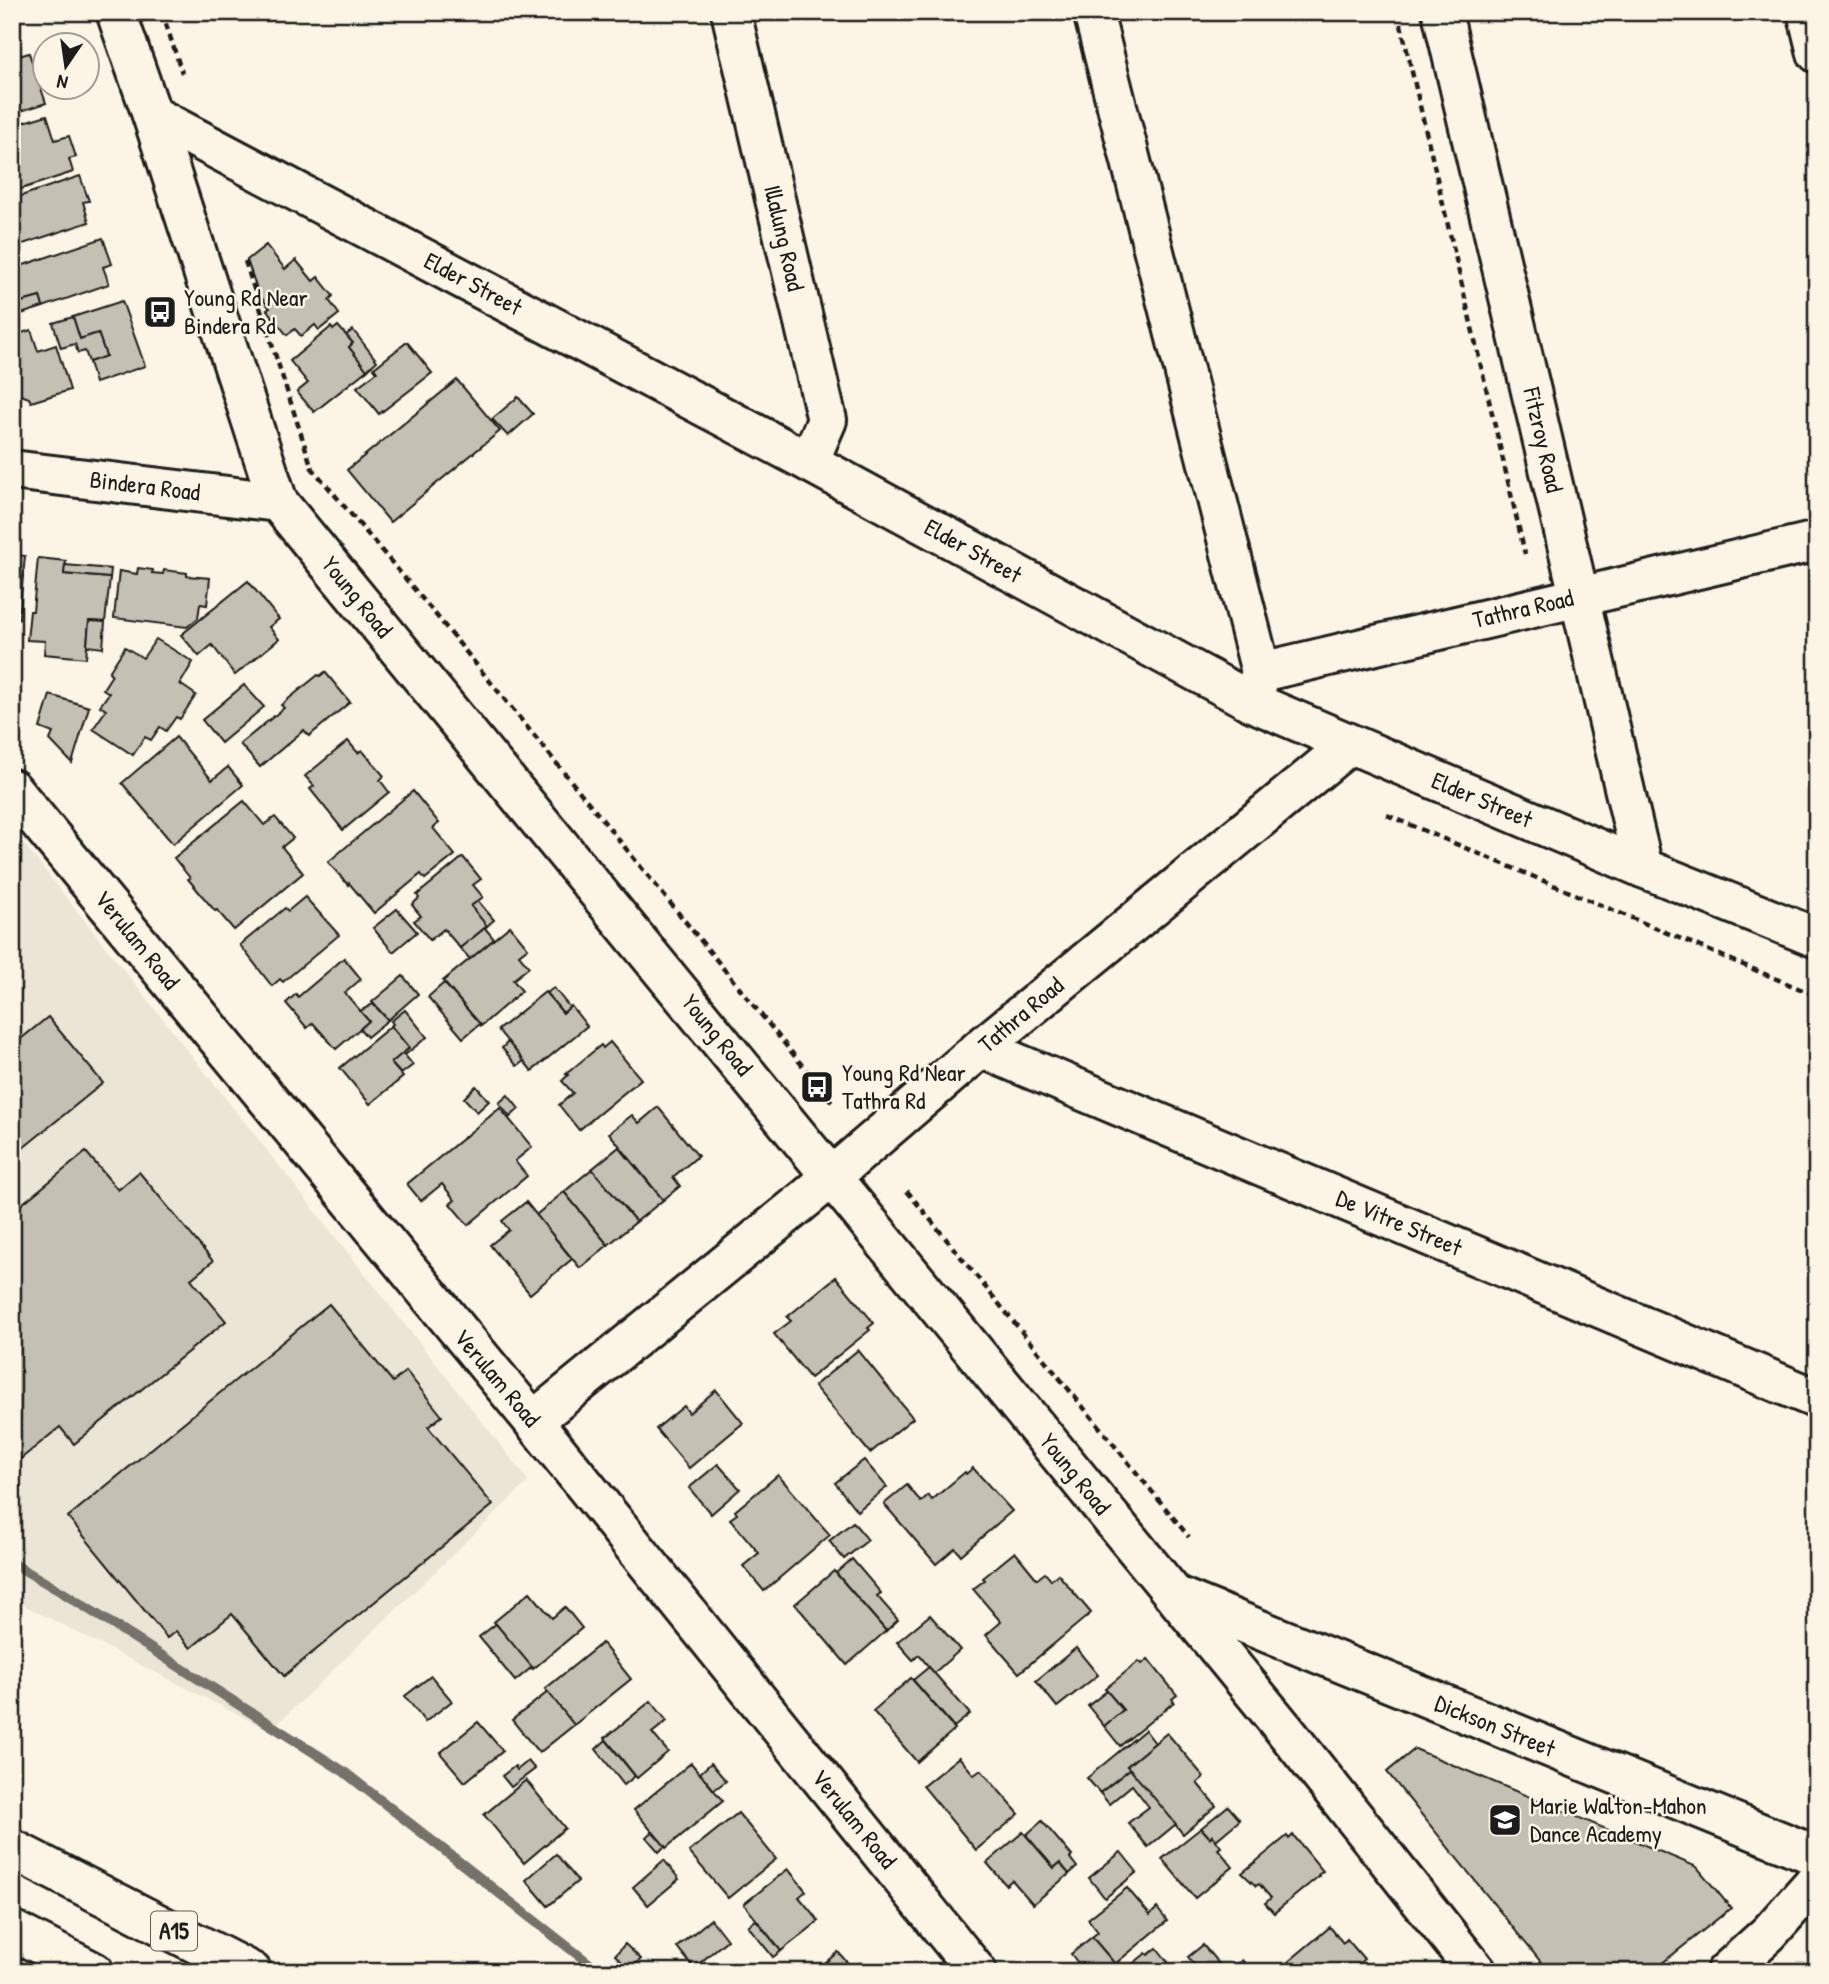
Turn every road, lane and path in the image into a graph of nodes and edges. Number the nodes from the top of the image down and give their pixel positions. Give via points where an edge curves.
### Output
1 (116, 12) edge
2 (162, 12) edge
3 (731, 12) edge
4 (1093, 12) edge
5 (1398, 12) edge
6 (1442, 12) edge
7 (1807, 12) edge
8 (1817, 53) edge
9 (182, 73) dead end
10 (152, 115) junction
11 (245, 261) dead end
12 (809, 462) junction
13 (12, 470) edge
14 (278, 502) junction
15 (1817, 541) edge
16 (1525, 554) dead end
17 (1579, 596) junction
18 (1256, 687) junction
19 (1349, 745) junction
20 (12, 789) edge
21 (1387, 815) dead end
22 (1643, 868) junction
23 (1817, 938) edge
24 (1817, 996) edge
25 (981, 1048) junction
26 (832, 1102) dead end
27 (832, 1177) junction
28 (907, 1191) dead end
29 (1817, 1399) edge
30 (533, 1421) junction
31 (1189, 1536) dead end
32 (1174, 1595) junction
33 (12, 1849) edge
34 (1817, 1856) edge
35 (1817, 1879) edge
36 (12, 1930) edge
37 (94, 1972) edge
38 (252, 1972) edge
39 (977, 1972) edge
40 (1477, 1972) edge
41 (1726, 1972) edge

1 - 10 main road, Young Road
2 - 9 path
3 - 12 main road, Illalung Road via 827,420
4 - 18 main road
5 - 16 path
6 - 17 main road, Fitzroy Road
7 - 8 main road
10 - 12 main road, Elder Street
10 - 14 main road, Young Road
11 - 26 path via 313,468
12 - 18 main road, Elder Street
13 - 14 main road, Bindera Road
14 - 27 main road, Young Road
15 - 17 main road, Tathra Road
17 - 18 main road, Tathra Road
17 - 22 main road, Fitzroy Road
18 - 19 main road, Elder Street
19 - 22 main road, Elder Street
19 - 25 main road, Tathra Road
20 - 30 main road, Verulam Road
21 - 24 path
22 - 23 main road, Elder Street
25 - 27 main road, Tathra Road
25 - 29 main road, De Vitre Street
27 - 30 main road, Tathra Road
27 - 32 main road, Young Road
28 - 31 path
30 - 39 main road, Verulam Road
32 - 34 main road, Dickson Street
32 - 40 main road, Young Road
33 - 38 main road, A15
35 - 41 main road
36 - 37 main road

